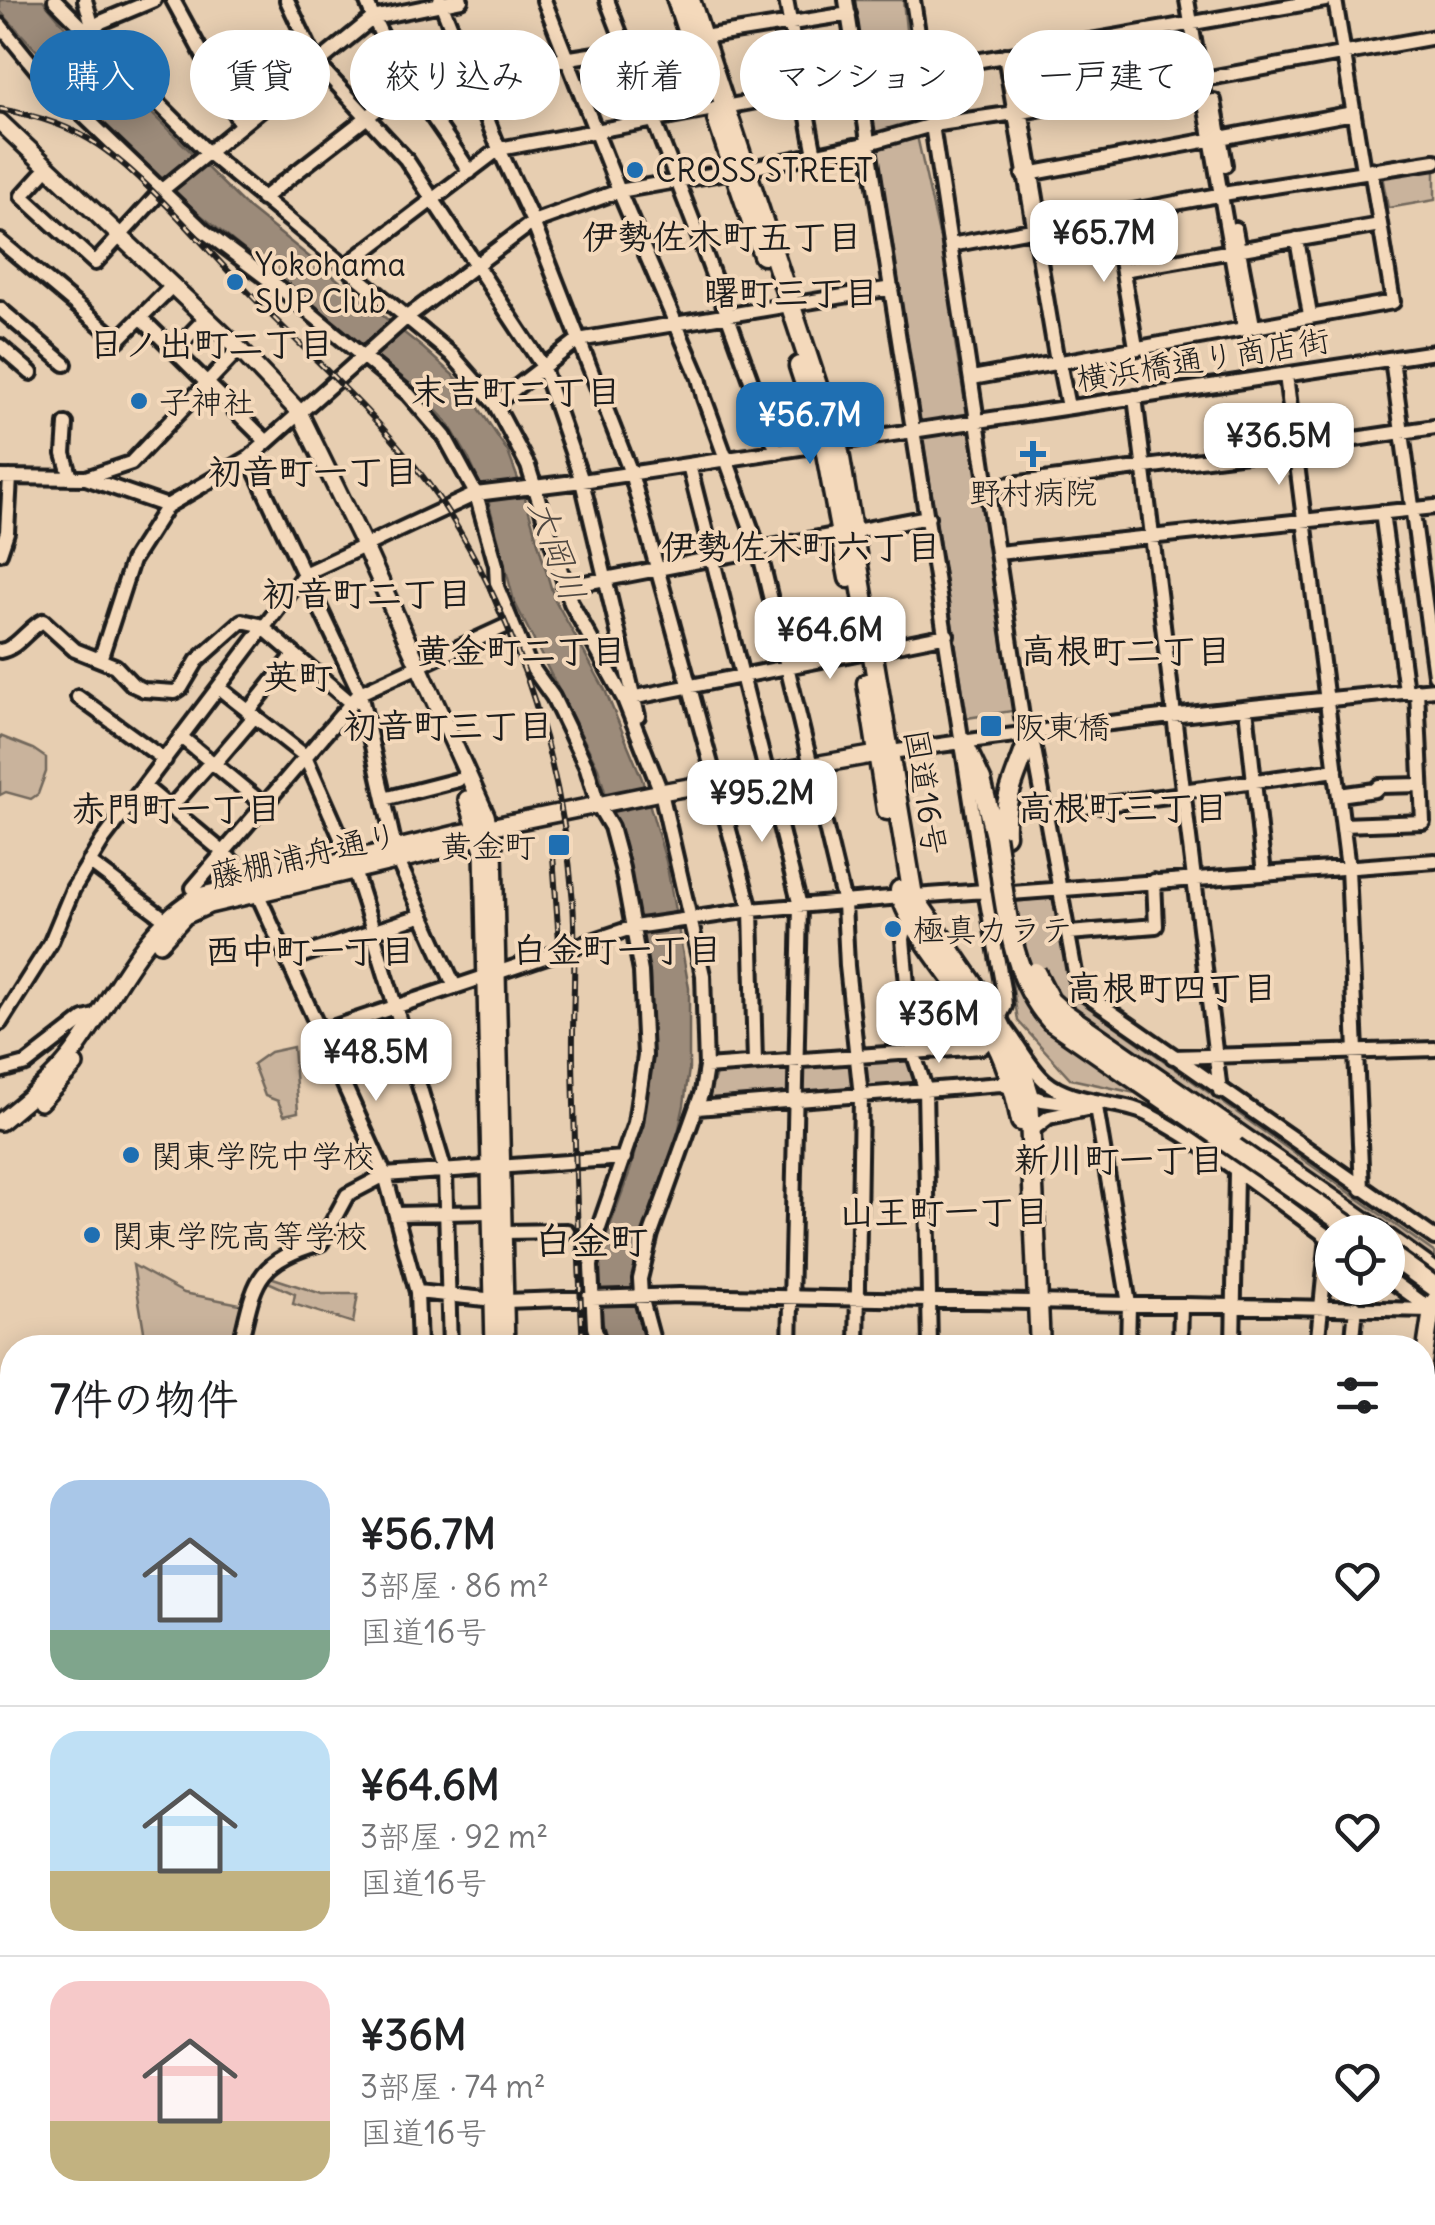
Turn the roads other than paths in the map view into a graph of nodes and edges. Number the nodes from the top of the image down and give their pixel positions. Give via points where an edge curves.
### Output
1 (55, 0) edge
2 (84, 0) edge
3 (154, 0) edge
4 (173, 0) edge
5 (287, 0) edge
6 (366, 0) edge
7 (461, 0) edge
8 (544, 0) edge
9 (606, 0) edge
10 (677, 0) edge
11 (690, 0) edge
12 (786, 0) edge
13 (1187, 0) edge
14 (1195, 0) edge
15 (1325, 0) edge
16 (1335, 0) edge
17 (918, 1) edge
18 (441, 2) edge
19 (848, 7) edge
20 (372, 18) junction
21 (1195, 22) junction
22 (790, 24) junction
23 (0, 25) edge
24 (87, 30) edge
25 (90, 30) edge
26 (93, 30) edge
27 (301, 30) edge
28 (379, 30) edge
29 (453, 30) edge
30 (618, 30) edge
31 (692, 30) edge
32 (695, 30) edge
33 (791, 30) edge
34 (921, 30) edge
35 (1150, 30) edge
36 (1196, 30) edge
37 (720, 34) edge
38 (1435, 37) edge
39 (330, 51) edge
40 (1343, 52) junction
41 (580, 57) edge
42 (567, 59) junction
43 (560, 60) edge
44 (1214, 76) edge
45 (330, 77) edge
46 (350, 99) edge
47 (720, 111) edge
48 (1354, 113) junction
49 (170, 114) edge
50 (1004, 115) edge
51 (247, 120) edge
52 (362, 120) edge
53 (369, 120) edge
54 (436, 120) edge
55 (488, 120) edge
56 (654, 120) joint
57 (808, 120) edge
58 (866, 120) edge
59 (931, 120) edge
60 (1018, 120) edge
61 (1213, 120) edge
62 (0, 122) edge
63 (241, 125) junction
64 (932, 125) junction
65 (595, 130) junction
66 (0, 134) edge
67 (1216, 138) junction
68 (869, 143) junction
69 (499, 149) junction
70 (207, 152) junction
71 (815, 154) junction
72 (1435, 161) edge
73 (1367, 169) junction
74 (741, 170) junction
75 (470, 172) junction
76 (42, 174) junction
77 (1028, 174) junction
78 (678, 180) junction
79 (162, 190) junction
80 (619, 191) junction
81 (1225, 194) junction
82 (262, 199) junction
83 (434, 200) junction
84 (1113, 214) junction
85 (533, 222) junction
86 (1380, 225) junction
87 (1037, 229) junction
88 (118, 238) junction
89 (1297, 239) junction
90 (0, 241) edge
91 (951, 244) junction
92 (1235, 250) junction
93 (476, 264) junction
94 (344, 267) junction
95 (1122, 270) junction
96 (170, 288) junction
97 (892, 288) junction
98 (785, 306) junction
99 (0, 309) edge
100 (728, 315) junction
101 (1310, 316) junction
102 (406, 317) junction
103 (141, 318) junction
104 (676, 323) junction
105 (200, 324) junction
106 (1248, 326) junction
107 (578, 340) junction
108 (0, 346) edge
109 (1136, 347) junction
110 (174, 352) junction
111 (236, 352) junction
112 (1435, 352) edge
113 (360, 357) junction
114 (1392, 358) junction
115 (1060, 362) junction
116 (64, 364) dead end
117 (542, 364) junction
118 (31, 372) dead end
119 (1286, 374) junction
120 (972, 378) junction
121 (207, 384) junction
122 (1135, 397) junction
123 (495, 404) junction
124 (1068, 407) junction
125 (296, 414) junction
126 (978, 420) junction
127 (66, 424) dead end
128 (1435, 427) edge
129 (914, 431) junction
130 (1402, 431) junction
131 (267, 442) junction
132 (830, 442) junction
133 (1294, 448) junction
134 (777, 452) junction
135 (250, 458) junction
136 (727, 459) junction
137 (688, 464) junction
138 (1144, 468) junction
139 (631, 474) junction
140 (5, 477) edge
141 (70, 478) junction
142 (86, 478) junction
143 (582, 481) junction
144 (988, 487) junction
145 (536, 488) junction
146 (476, 494) junction
147 (168, 506) junction
148 (1435, 507) edge
149 (1411, 510) junction
150 (1382, 512) junction
151 (928, 517) junction
152 (1305, 521) junction
153 (847, 532) junction
154 (1152, 536) junction
155 (359, 547) junction
156 (760, 550) junction
157 (998, 552) junction
158 (0, 553) edge
159 (711, 560) junction
160 (659, 569) junction
161 (304, 575) junction
162 (608, 579) junction
163 (564, 586) junction
164 (512, 623) junction
165 (264, 628) junction
166 (947, 636) junction
167 (0, 651) edge
168 (868, 652) junction
169 (294, 655) junction
170 (100, 660) junction
171 (413, 668) junction
172 (788, 668) junction
173 (1435, 675) edge
174 (741, 678) junction
175 (219, 688) junction
176 (692, 688) junction
177 (1435, 688) edge
178 (1411, 691) junction
179 (78, 697) dead end
180 (1328, 697) junction
181 (356, 698) junction
182 (629, 699) junction
183 (1246, 708) junction
184 (251, 714) junction
185 (1174, 717) junction
186 (1032, 732) junction
187 (182, 737) junction
188 (964, 742) junction
189 (883, 754) junction
190 (305, 756) junction
191 (165, 760) junction
192 (212, 763) junction
193 (813, 765) junction
194 (1336, 770) junction
195 (765, 774) junction
196 (458, 780) junction
197 (1256, 781) junction
198 (715, 782) junction
199 (1421, 785) junction
200 (144, 786) junction
201 (662, 792) junction
202 (1182, 792) junction
203 (1340, 795) junction
204 (384, 799) junction
205 (264, 805) junction
206 (598, 805) junction
207 (170, 808) junction
208 (1046, 812) junction
209 (1343, 825) junction
210 (484, 829) junction
211 (1000, 836) junction
212 (224, 852) junction
213 (396, 854) junction
214 (1435, 861) edge
215 (89, 862) junction
216 (352, 863) junction
217 (1348, 868) junction
218 (1264, 874) junction
219 (1194, 879) junction
220 (1154, 881) junction
221 (1060, 887) junction
222 (193, 888) dead end
223 (251, 888) junction
224 (985, 891) junction
225 (907, 896) junction
226 (844, 903) junction
227 (800, 906) junction
228 (751, 910) junction
229 (423, 915) junction
230 (685, 919) junction
231 (164, 920) junction
232 (914, 922) junction
233 (636, 926) junction
234 (373, 933) junction
235 (1069, 933) junction
236 (288, 960) junction
237 (490, 976) junction
238 (455, 987) junction
239 (397, 1006) junction
240 (98, 1015) junction
241 (0, 1023) edge
242 (996, 1028) junction
243 (320, 1032) junction
244 (1435, 1049) edge
245 (1357, 1051) junction
246 (913, 1052) junction
247 (857, 1056) junction
248 (1215, 1056) junction
249 (1174, 1057) junction
250 (797, 1060) junction
251 (756, 1063) junction
252 (706, 1067) junction
253 (0, 1071) edge
254 (925, 1088) junction
255 (1022, 1091) junction
256 (1220, 1091) junction
257 (860, 1096) junction
258 (796, 1100) junction
259 (1096, 1107) junction
260 (697, 1108) junction
261 (1126, 1108) junction
262 (0, 1122) edge
263 (1032, 1130) junction
264 (0, 1135) edge
265 (624, 1158) junction
266 (496, 1168) junction
267 (445, 1171) junction
268 (1236, 1172) junction
269 (385, 1176) junction
270 (1362, 1190) junction
271 (490, 1212) junction
272 (446, 1213) junction
273 (396, 1214) junction
274 (1333, 1215) edge
275 (1354, 1215) edge
276 (1315, 1227) edge
277 (568, 1231) dead end
278 (503, 1232) junction
279 (1435, 1238) edge
280 (1405, 1251) edge
281 (1405, 1265) edge
282 (1435, 1273) edge
283 (1435, 1287) edge
284 (1405, 1290) edge
285 (417, 1292) junction
286 (448, 1295) junction
287 (639, 1296) junction
288 (791, 1297) junction
289 (858, 1298) junction
290 (594, 1299) junction
291 (498, 1300) junction
292 (932, 1300) junction
293 (1035, 1302) junction
294 (1129, 1304) junction
295 (1181, 1305) junction
296 (1234, 1306) junction
297 (1321, 1307) junction
298 (1356, 1307) junction
299 (1434, 1311) edge
300 (243, 1335) edge
301 (419, 1335) edge
302 (450, 1335) edge
303 (495, 1335) edge
304 (504, 1335) edge
305 (597, 1335) edge
306 (651, 1335) edge
307 (790, 1335) edge
308 (857, 1335) edge
309 (931, 1335) edge
310 (1031, 1335) edge
311 (1039, 1335) edge
312 (1128, 1335) edge
313 (1180, 1335) edge
314 (1233, 1335) edge
315 (1318, 1335) edge
316 (1353, 1335) edge

1 - 24 street
2 - 25 street
3 - 26 street
4 - 63 street
5 - 27 street
6 - 20 street
7 - 18 street
8 - 42 street
9 - 30 street
10 - 31 highway, 国道16号
11 - 32 highway, 国道16号
12 - 22 street
13 - 21 street
14 - 21 street
15 - 21 street
16 - 40 street
17 - 34 street
18 - 20 street
18 - 29 street
19 - 22 street
20 - 28 street
20 - 39 street
21 - 35 street
21 - 36 street
22 - 33 street
22 - 37 street
23 - 79 street via 40,74
38 - 40 street
40 - 44 street
40 - 48 street
41 - 42 street
42 - 43 street
42 - 65 street
45 - 46 street
47 - 74 highway, 国道16号
48 - 67 street
48 - 73 street
49 - 70 street
50 - 64 street
51 - 63 street
52 - 82 street
53 - 83 street
54 - 75 street
55 - 69 street
56 - 65 street
56 - 78 street
57 - 71 street
58 - 68 street
59 - 64 street
60 - 77 street
61 - 67 street
62 - 88 main road
63 - 70 street
64 - 68 street
64 - 91 street
65 - 69 street
65 - 80 street
66 - 76 main road
67 - 77 street
67 - 81 street
68 - 71 street
68 - 97 street
69 - 75 street
69 - 85 street
70 - 79 street
70 - 82 street
71 - 74 street
72 - 73 street
73 - 81 street
73 - 86 street
74 - 78 street
74 - 98 highway, 国道16号
75 - 83 street
76 - 88 main road
76 - 88 street via 22,196 95,263
77 - 87 street
78 - 80 street
78 - 100 street
79 - 88 street
79 - 113 street
80 - 85 street
80 - 104 street
81 - 84 street
81 - 92 street
82 - 94 street
83 - 93 street
83 - 94 street
84 - 87 street
84 - 95 street
85 - 93 street
85 - 107 street
86 - 89 street
86 - 101 street via 1393,302
87 - 91 street
87 - 115 street
88 - 96 main road
89 - 92 street
89 - 101 street
90 - 103 street via 118,340
91 - 120 street
92 - 95 street
92 - 106 street
93 - 102 street
93 - 117 street
94 - 102 street
95 - 109 street
96 - 103 street
96 - 105 main road
96 - 111 main road
97 - 98 street
97 - 129 street
98 - 100 street
98 - 132 highway, 国道16号
99 - 116 street
100 - 104 street
100 - 134 street
101 - 106 street
102 - 113 street
102 - 123 street
103 - 110 street
104 - 107 street
104 - 136 street
105 - 110 street
105 - 111 main road
106 - 109 street
107 - 117 street
107 - 139 street
108 - 118 street
109 - 115 street
110 - 121 street
111 - 121 street
111 - 125 main road
112 - 114 street, 横浜橋通り商店街
113 - 125 street
113 - 146 street via 408,394 445,437
114 - 119 street, 横浜橋通り商店街
114 - 130 street
115 - 120 street
115 - 124 street
117 - 123 street
117 - 143 street
119 - 122 street, 横浜橋通り商店街
119 - 133 street
120 - 126 street
121 - 131 street
121 - 142 street via 138,458
122 - 124 street, 横浜橋通り商店街
122 - 138 street
123 - 145 street
124 - 126 street, 横浜橋通り商店街
125 - 131 street
125 - 155 main road
126 - 129 street, 横浜橋通り商店街
126 - 144 street
127 - 141 street
128 - 130 street
129 - 132 street, 横浜橋通り商店街
129 - 151 street
130 - 133 street
130 - 149 street
131 - 135 street
132 - 134 street, 横浜橋通り商店街
132 - 153 highway, 国道16号
133 - 138 street
133 - 152 street
134 - 136 street, 横浜橋通り商店街
135 - 147 street
135 - 161 street
136 - 137 street, 横浜橋通り商店街
136 - 156 street
137 - 139 street, 横浜橋通り商店街
137 - 159 street
138 - 144 street
138 - 154 street
139 - 143 street, 横浜橋通り商店街
139 - 160 street
140 - 141 street
140 - 158 street via 7,532
141 - 142 street
142 - 147 street
143 - 145 street, 横浜橋通り商店街
143 - 162 street
144 - 157 street
145 - 146 street, 横浜橋通り商店街
145 - 163 street
146 - 155 street, 横浜橋通り商店街
146 - 164 street
147 - 170 street via 132,561
148 - 149 street
149 - 150 street
149 - 173 street
150 - 152 street
150 - 178 street
151 - 153 street
151 - 166 street
152 - 154 street
152 - 180 street
153 - 156 street
153 - 168 highway, 国道16号
154 - 157 street
154 - 185 street
155 - 161 street, 横浜橋通り商店街
155 - 171 main road
156 - 159 street
156 - 172 street
157 - 186 street via 1022,717
159 - 160 street
159 - 174 street
160 - 162 street
160 - 176 street
161 - 165 street
161 - 181 street
162 - 163 street
162 - 182 street
163 - 182 street
164 - 171 street
164 - 206 street via 570,731
165 - 169 street
165 - 170 street via 236,623 175,692 132,685
165 - 175 street
166 - 168 street
166 - 188 street
167 - 170 street via 43,621 75,650
168 - 172 street
168 - 189 highway, 国道16号
169 - 181 street
169 - 184 street
171 - 181 street
171 - 196 main road
171 - 210 main road
172 - 174 street
172 - 193 street
174 - 176 street
174 - 195 street
175 - 184 street
175 - 187 street
176 - 182 street
176 - 198 street
177 - 178 street, 藤棚浦舟通り
178 - 180 street, 藤棚浦舟通り
178 - 199 street
179 - 191 street
180 - 183 street, 藤棚浦舟通り
180 - 194 street
181 - 190 street
181 - 204 street
182 - 201 street
183 - 185 street, 藤棚浦舟通り
183 - 197 street
184 - 190 street
184 - 192 street
185 - 186 street, 藤棚浦舟通り
185 - 202 street
186 - 188 street, 藤棚浦舟通り
186 - 208 street
186 - 211 highway via 1008,790
187 - 191 street
187 - 192 street
188 - 189 street, 藤棚浦舟通り
188 - 211 highway
188 - 224 street
189 - 193 main road, 藤棚浦舟通り
189 - 225 highway, 国道16号
190 - 205 street
190 - 216 street
191 - 200 street
192 - 205 street
192 - 207 street
193 - 195 main road, 藤棚浦舟通り
193 - 226 street
194 - 197 street
194 - 203 street
195 - 198 main road, 藤棚浦舟通り
195 - 227 street
196 - 204 street
196 - 210 main road
197 - 202 street
197 - 218 street
198 - 201 main road, 藤棚浦舟通り
198 - 228 street
199 - 203 street
199 - 209 street via 1423,822
200 - 207 street
200 - 215 street
201 - 206 main road, 藤棚浦舟通り
201 - 230 street
202 - 208 street
202 - 219 street
203 - 209 street
204 - 213 street
205 - 212 street
206 - 210 main road, 藤棚浦舟通り
206 - 233 street via 612,827
207 - 212 street
208 - 221 street
209 - 217 street
210 - 213 main road, 藤棚浦舟通り via 463,845
210 - 237 main road
211 - 274 highway, bridge via 1007,912 1039,1008
211 - 275 highway, bridge via 1034,968 1052,1002
212 - 222 street
212 - 223 street
213 - 216 main road, 藤棚浦舟通り
213 - 229 street
214 - 217 street
215 - 231 street
215 - 241 street via 50,944
216 - 223 main road, 藤棚浦舟通り
216 - 234 street
217 - 218 street
217 - 245 street
218 - 219 street
219 - 220 street
219 - 248 street
220 - 221 street
220 - 235 street via 1156,926
221 - 224 street
221 - 235 street
223 - 231 main road, 藤棚浦舟通り via 200,896
223 - 236 street
223 - 264 main road, 藤棚浦舟通り via 173,926 65,1078
224 - 225 street
224 - 242 street via 1005,1006
225 - 226 street
225 - 232 highway, 国道16号
225 - 242 highway, 国道16号
226 - 227 street
226 - 247 street
227 - 228 street
227 - 250 street
228 - 230 street
228 - 251 street
229 - 234 street
229 - 238 street
230 - 233 street
230 - 252 street via 703,975
231 - 240 main road, 藤棚浦舟通り
232 - 242 highway, 国道16号
232 - 246 street via 902,939
233 - 237 street
233 - 265 street via 644,1056
234 - 236 street
234 - 239 street
235 - 249 street via 1078,988
236 - 243 street
237 - 238 street
237 - 266 main road
238 - 239 street
239 - 243 street
239 - 267 street
240 - 253 street via 84,1018 26,1064
240 - 262 main road, 藤棚浦舟通り via 69,1058
242 - 246 street via 982,1046
242 - 255 highway, 国道16号 via 1020,1066
242 - 261 street via 1014,1036 1056,1088
243 - 269 street
244 - 245 street
245 - 248 street
245 - 270 street
246 - 247 street
246 - 254 street
247 - 250 street
247 - 257 street
248 - 249 street
248 - 256 street
249 - 256 street
250 - 251 street
250 - 258 street
251 - 252 street
252 - 260 street
254 - 255 street via 999,1084
254 - 257 street
254 - 292 street
255 - 259 street
255 - 263 highway, 国道16号
255 - 293 highway, 国道16号
256 - 270 street
257 - 258 street
257 - 289 street
258 - 260 street
258 - 288 street
259 - 261 street
259 - 263 street via 1049,1117
259 - 294 street
260 - 287 street via 651,1234
261 - 268 street via 1169,1126
263 - 293 highway, 国道16号
265 - 266 street
265 - 290 street via 597,1233
266 - 267 street
266 - 271 main road
266 - 278 main road
267 - 269 street
267 - 272 street
268 - 276 street
268 - 296 street
269 - 273 street
269 - 300 street via 347,1195 320,1243 282,1258 258,1278
270 - 279 street
271 - 272 street
271 - 291 main road
272 - 273 street
272 - 286 street
273 - 285 street
277 - 278 street
278 - 291 main road
280 - 282 highway
281 - 283 highway, bridge
283 - 299 main road
284 - 299 street
285 - 286 street
285 - 301 street
286 - 291 street
286 - 302 street
287 - 288 street
287 - 290 street
287 - 306 street
288 - 289 street
288 - 307 street
289 - 292 street
289 - 308 street
290 - 291 street
290 - 305 street
291 - 303 main road
291 - 304 main road
292 - 293 street
292 - 309 street
293 - 294 street
293 - 310 highway, 国道16号
293 - 311 highway, 国道16号
294 - 295 street
294 - 312 street
295 - 296 street
295 - 313 street
296 - 297 street
296 - 314 street
297 - 298 street
297 - 315 street
298 - 299 street
298 - 316 street

